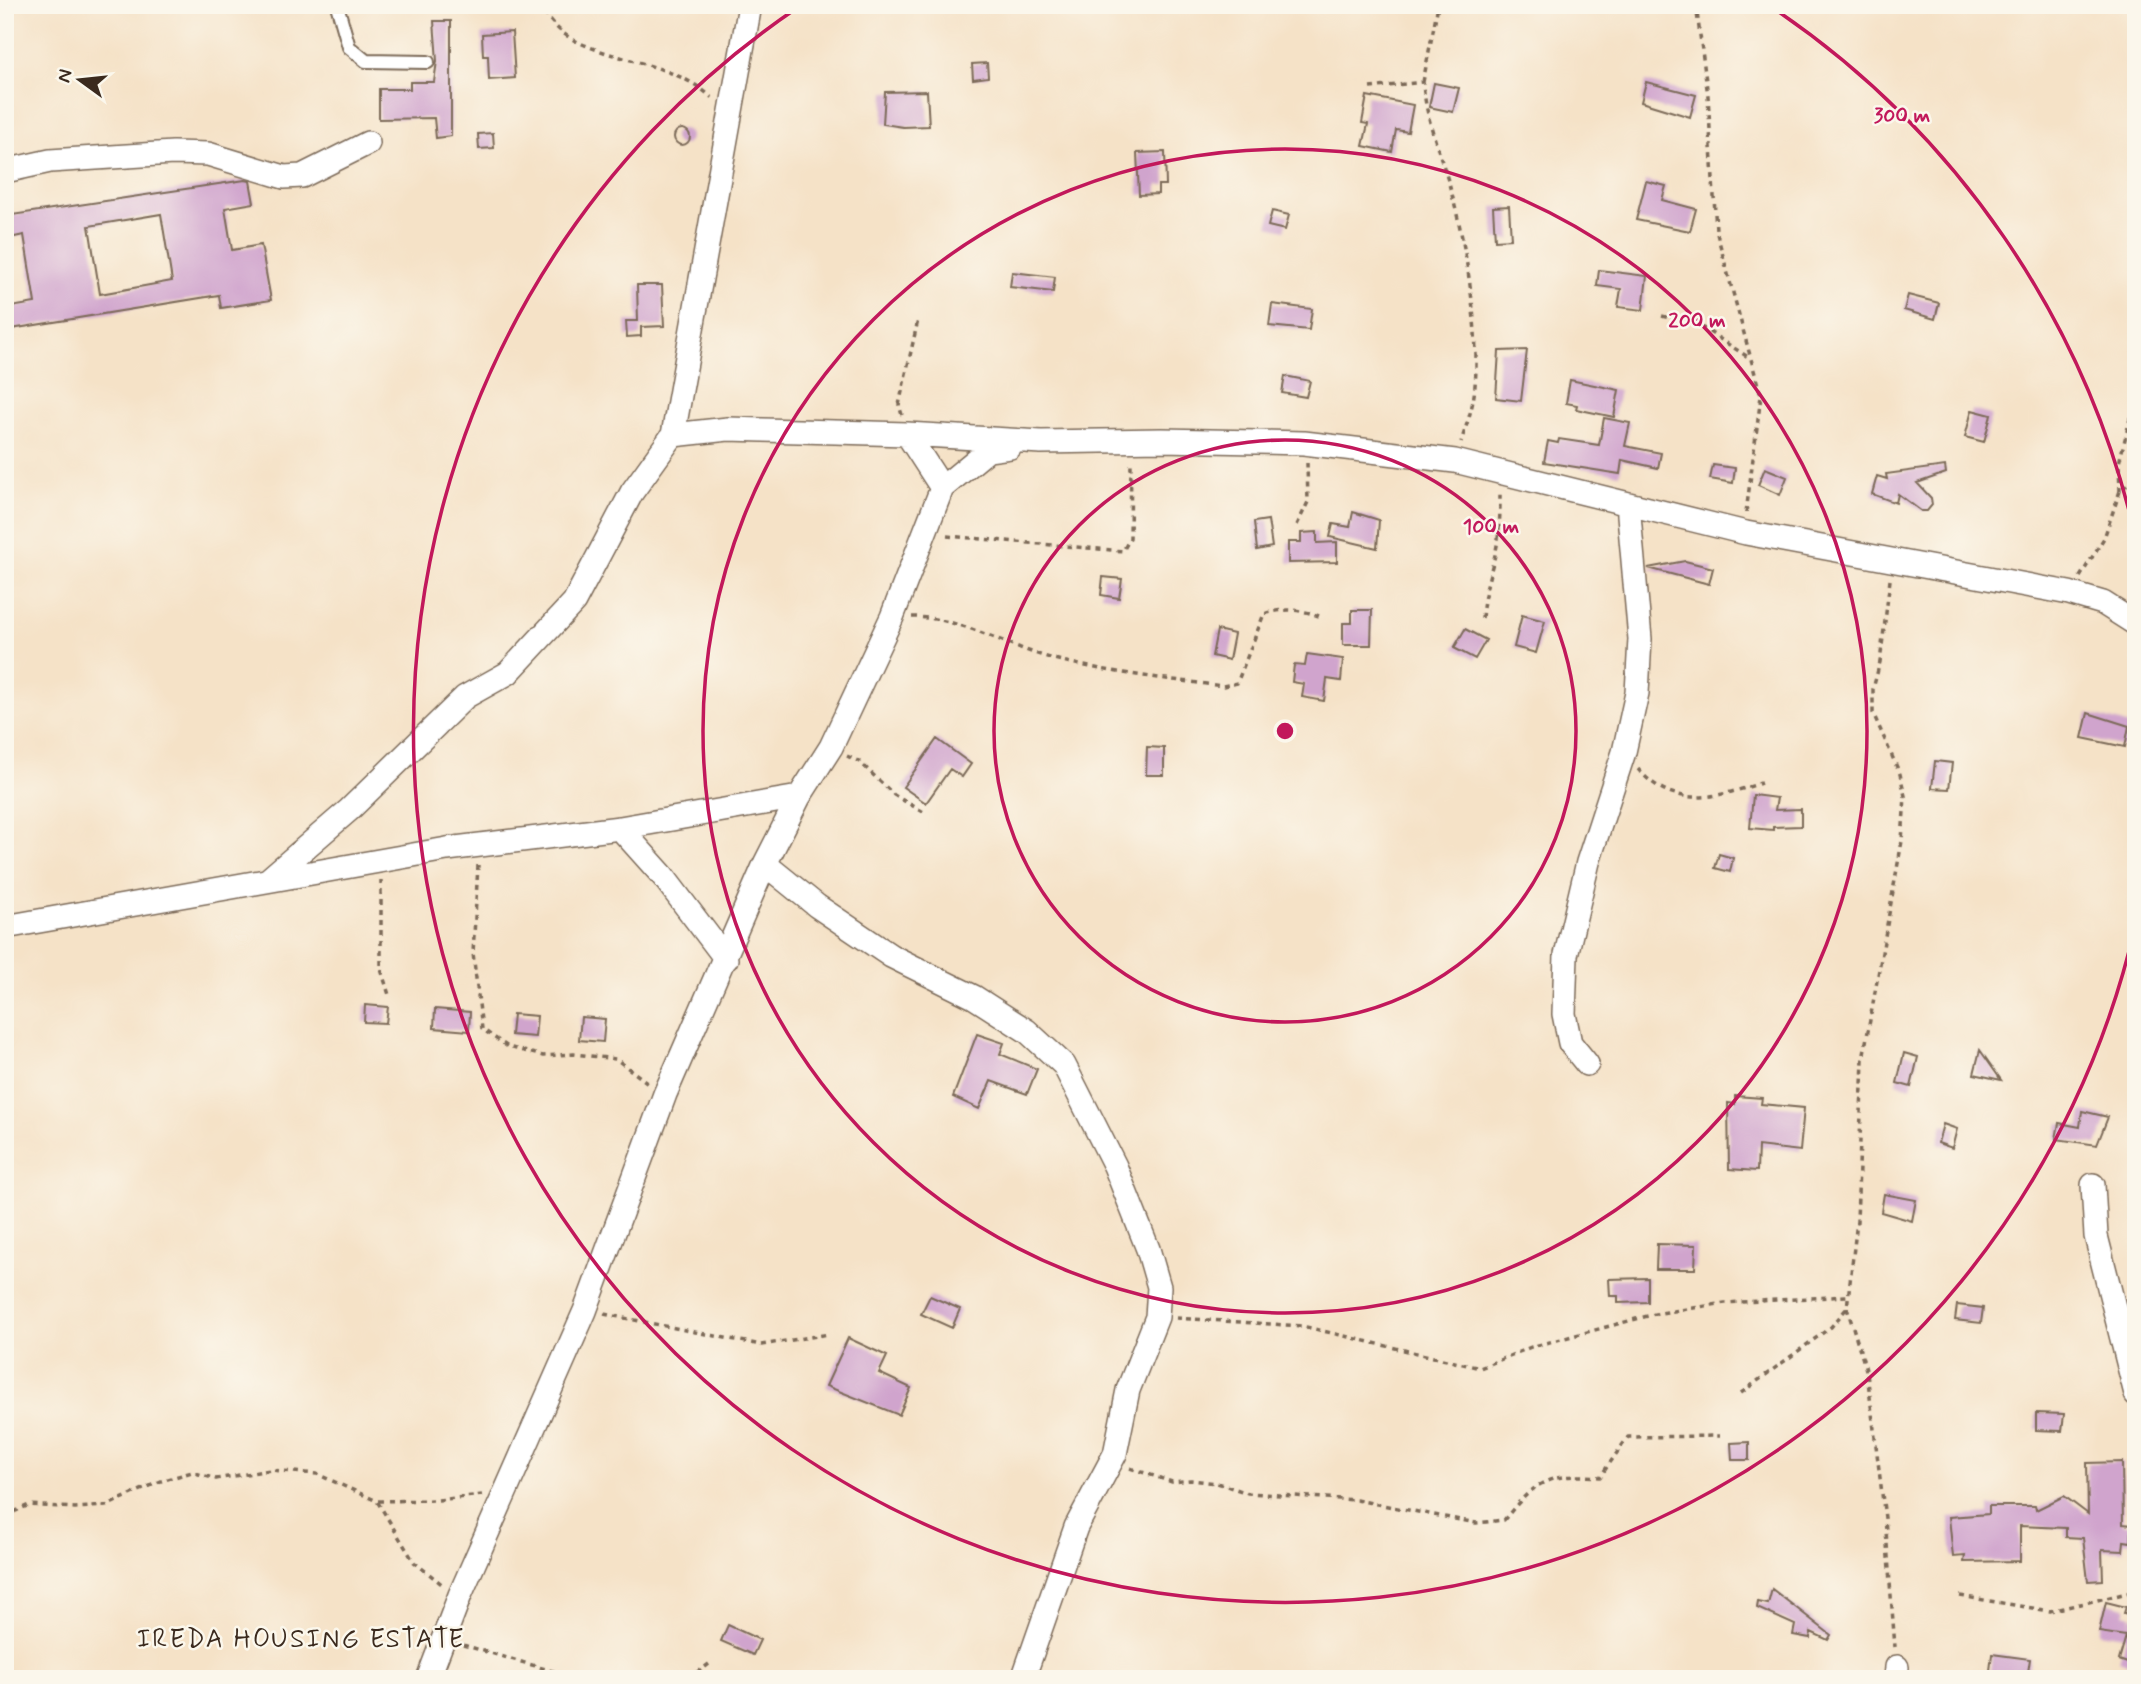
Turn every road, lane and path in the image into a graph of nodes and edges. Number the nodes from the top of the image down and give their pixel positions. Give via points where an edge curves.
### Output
1 (337, 5) edge
2 (537, 5) edge
3 (750, 5) edge
4 (1438, 5) edge
5 (1696, 5) edge
6 (428, 62) dead end
7 (1423, 82) junction
8 (1370, 88) dead end
9 (730, 122) junction
10 (368, 143) dead end
11 (5, 171) edge
12 (1661, 316) dead end
13 (918, 320) dead end
14 (1753, 360) junction
15 (2136, 395) edge
16 (907, 433) junction
17 (673, 435) junction
18 (1041, 442) junction
19 (1132, 442) junction
20 (1304, 443) junction
21 (1455, 461) junction
22 (1500, 473) junction
23 (2136, 476) edge
24 (942, 488) junction
25 (2120, 491) junction
26 (1628, 504) junction
27 (1297, 526) dead end
28 (925, 533) junction
29 (1745, 533) junction
30 (1892, 559) junction
31 (2069, 593) junction
32 (1319, 616) dead end
33 (892, 617) junction
34 (1482, 618) dead end
35 (2136, 624) edge
36 (831, 747) junction
37 (1624, 752) junction
38 (1761, 783) dead end
39 (799, 797) junction
40 (927, 814) dead end
41 (620, 828) junction
42 (477, 845) junction
43 (382, 860) junction
44 (765, 864) junction
45 (269, 879) junction
46 (5, 927) edge
47 (726, 959) junction
48 (389, 995) dead end
49 (1587, 1064) dead end
50 (665, 1094) junction
51 (2093, 1185) dead end
52 (1847, 1296) junction
53 (1847, 1308) junction
54 (585, 1311) junction
55 (1157, 1317) junction
56 (829, 1334) dead end
57 (1741, 1393) dead end
58 (2136, 1394) edge
59 (1720, 1436) dead end
60 (1115, 1454) junction
61 (505, 1496) junction
62 (377, 1501) junction
63 (5, 1516) edge
64 (2136, 1591) edge
65 (460, 1595) junction
66 (1960, 1596) dead end
67 (444, 1640) junction
68 (713, 1661) dead end
69 (1897, 1673) edge
70 (428, 1679) edge
71 (580, 1679) edge
72 (689, 1679) edge
73 (1023, 1679) edge

1 - 6 lane via 349,47 366,61
2 - 9 path via 552,26 571,38 699,87
3 - 9 street
4 - 7 path
5 - 14 path via 1708,96 1716,230 1730,292
7 - 8 path
7 - 21 path via 1425,114 1452,194 1464,249 1476,362 1472,407
9 - 17 street
10 - 11 street via 293,177 208,154 185,153 50,161
12 - 14 path via 1700,326
13 - 16 path via 899,405
14 - 29 path via 1761,413 1747,489
15 - 25 path via 2119,463
16 - 17 street via 728,429
16 - 18 street
16 - 24 street
17 - 45 street via 632,492 573,602 508,673 465,697 349,810
18 - 19 street
18 - 24 street via 988,450
19 - 20 street
19 - 28 path via 1130,538 1123,551
20 - 21 street
20 - 27 path via 1310,474 1308,502
21 - 22 street
22 - 26 street
22 - 34 path via 1500,523 1484,587
23 - 25 path
24 - 28 street
25 - 31 path via 2104,538
26 - 29 street
26 - 37 street via 1640,639 1637,693
28 - 33 street
29 - 30 street
30 - 31 street
30 - 52 path via 1873,713 1900,774 1905,796 1903,830 1863,1059 1857,1221
31 - 35 street via 2103,603
32 - 33 path via 1304,610 1264,614 1237,683 1223,686 1111,672 1052,659 936,617
33 - 36 street
36 - 39 street
36 - 40 path via 860,762 894,795
37 - 38 path via 1651,784 1674,795 1725,795
37 - 49 street via 1588,862 1566,955 1564,1014 1570,1042
39 - 41 street
39 - 44 street
41 - 42 street
41 - 47 street
42 - 43 street
42 - 50 path via 474,953 482,1029 508,1047 543,1056 616,1059
43 - 45 street
43 - 48 path via 381,969
44 - 47 street
44 - 55 street via 891,956 974,997 1027,1031 1064,1065 1115,1166 1148,1249 1159,1287
45 - 46 street
47 - 50 street
50 - 54 street
51 - 58 street via 2096,1236
52 - 53 path
52 - 55 path via 1725,1303 1655,1314 1531,1347 1480,1368 1302,1326
53 - 57 path via 1831,1327
53 - 69 path via 1867,1373
54 - 56 path via 761,1345
54 - 61 street
55 - 60 street via 1128,1390
59 - 60 path via 1628,1437 1600,1477 1548,1479 1525,1493 1504,1520 1476,1523 1356,1500 1248,1493 1192,1480 1172,1482 1124,1466
60 - 73 street via 1076,1527
61 - 62 path
61 - 65 street
62 - 63 path via 317,1474 270,1470 216,1479 192,1472 106,1506 29,1505
62 - 65 path via 414,1562
64 - 66 path via 2050,1611
65 - 67 street
67 - 70 street
67 - 71 path
68 - 72 path

